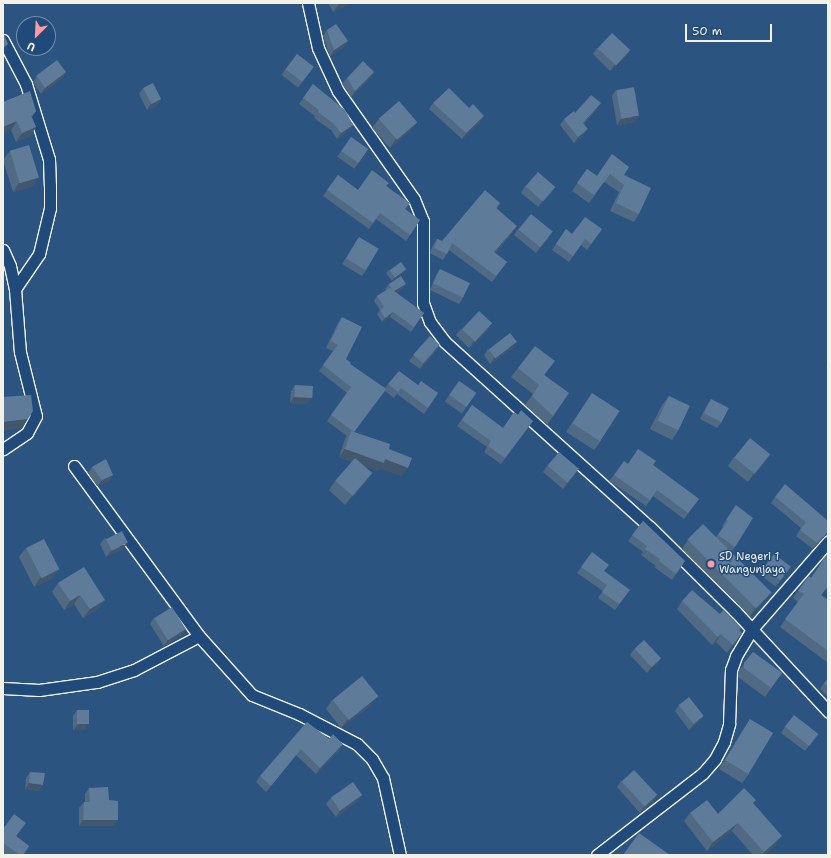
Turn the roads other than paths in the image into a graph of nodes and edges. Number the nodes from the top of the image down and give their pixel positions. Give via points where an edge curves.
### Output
1 (308, 3) edge
2 (3, 40) edge
3 (3, 250) edge
4 (15, 289) junction
5 (3, 449) edge
6 (74, 466) dead end
7 (828, 542) edge
8 (752, 628) junction
9 (199, 636) junction
10 (3, 688) edge
11 (828, 711) edge
12 (400, 855) edge
13 (597, 855) edge

1 - 8 street via 318,48 338,90 414,198 423,221 423,303 430,322 445,342 650,527
2 - 4 street via 29,91 49,159 50,208 39,254
3 - 4 street
4 - 5 street via 20,352 36,416 27,433
6 - 9 street
7 - 8 street
8 - 11 street
8 - 13 street via 731,670 729,724 724,742 715,759 703,773
9 - 10 street via 134,670 97,682 39,690
9 - 12 street via 252,694 329,728 362,749 383,778

